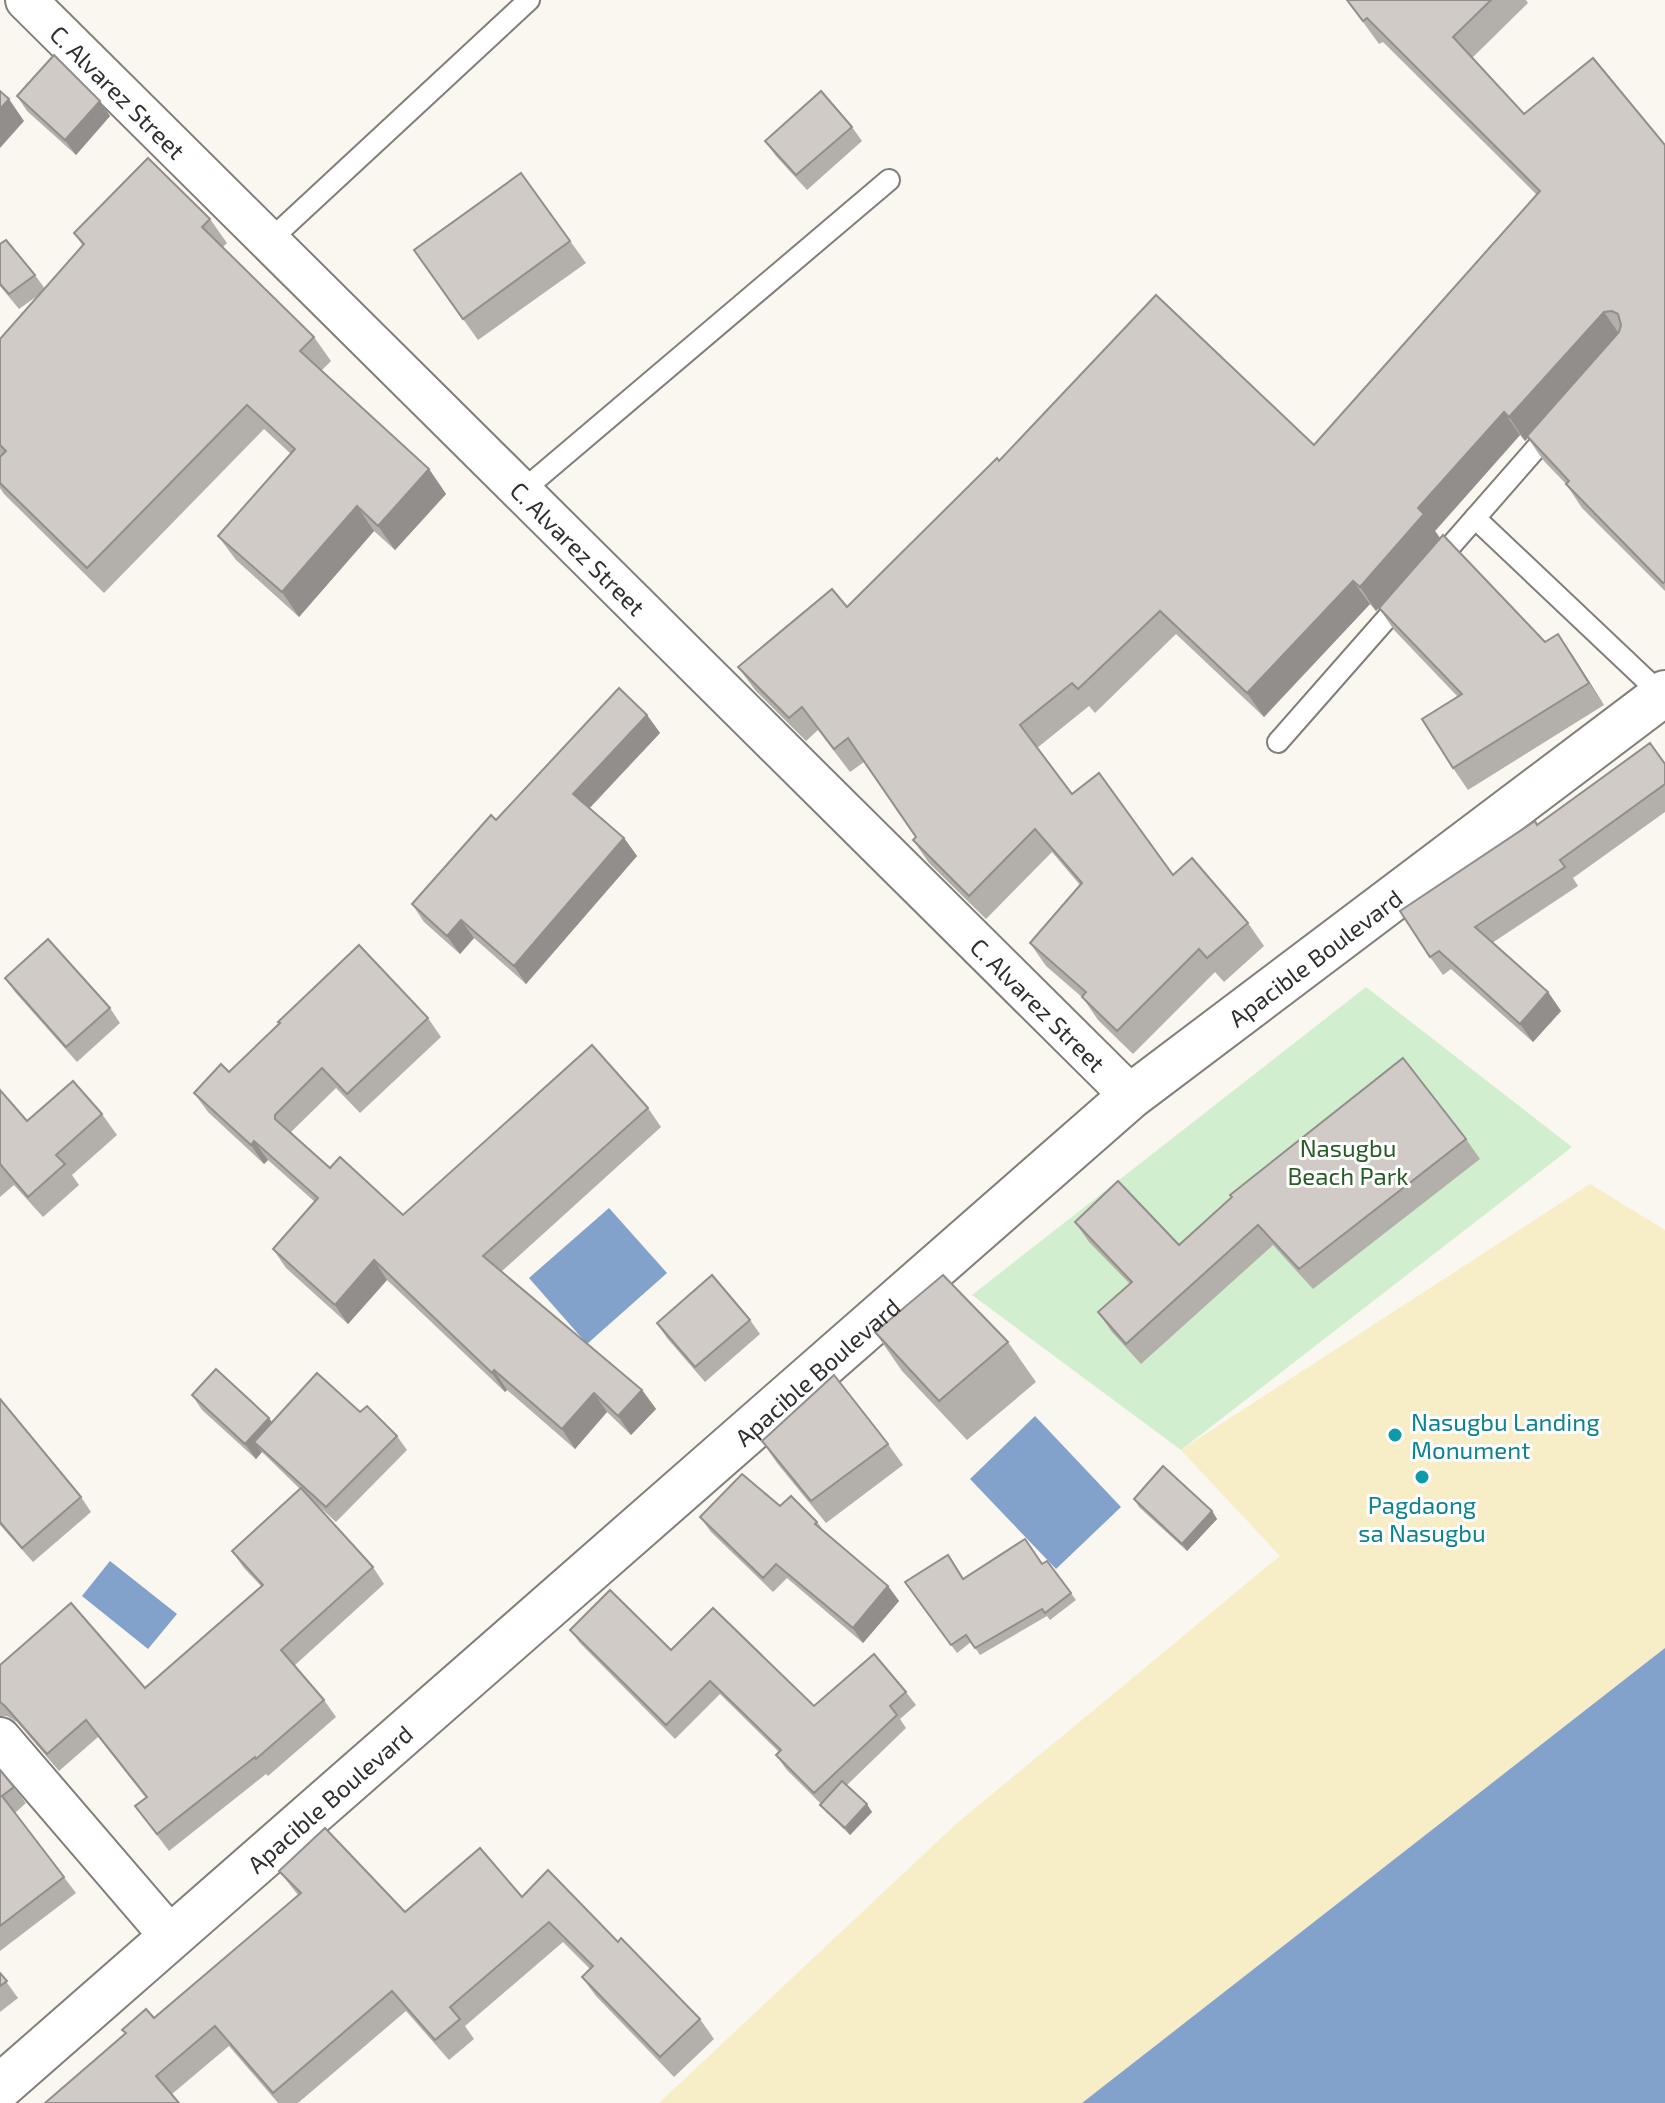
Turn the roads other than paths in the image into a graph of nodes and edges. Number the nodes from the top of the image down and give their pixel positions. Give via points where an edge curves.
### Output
1 (26, 0) edge
2 (529, 0) edge
3 (889, 180) dead end
4 (269, 241) junction
5 (1565, 415) edge
6 (521, 492) junction
7 (1475, 518) junction
8 (1664, 694) edge
9 (1278, 742) dead end
10 (1131, 1096) junction
11 (0, 1738) edge
12 (171, 1937) junction
13 (0, 2087) edge

1 - 4 street, C. Alvarez Street
2 - 4 lane
3 - 6 lane
4 - 6 street, C. Alvarez Street
5 - 7 lane
6 - 10 street, C. Alvarez Street
7 - 8 lane
7 - 9 lane
8 - 10 street, Apacible Boulevard
10 - 12 street, Apacible Boulevard
11 - 12 street
12 - 13 street, Apacible Boulevard

